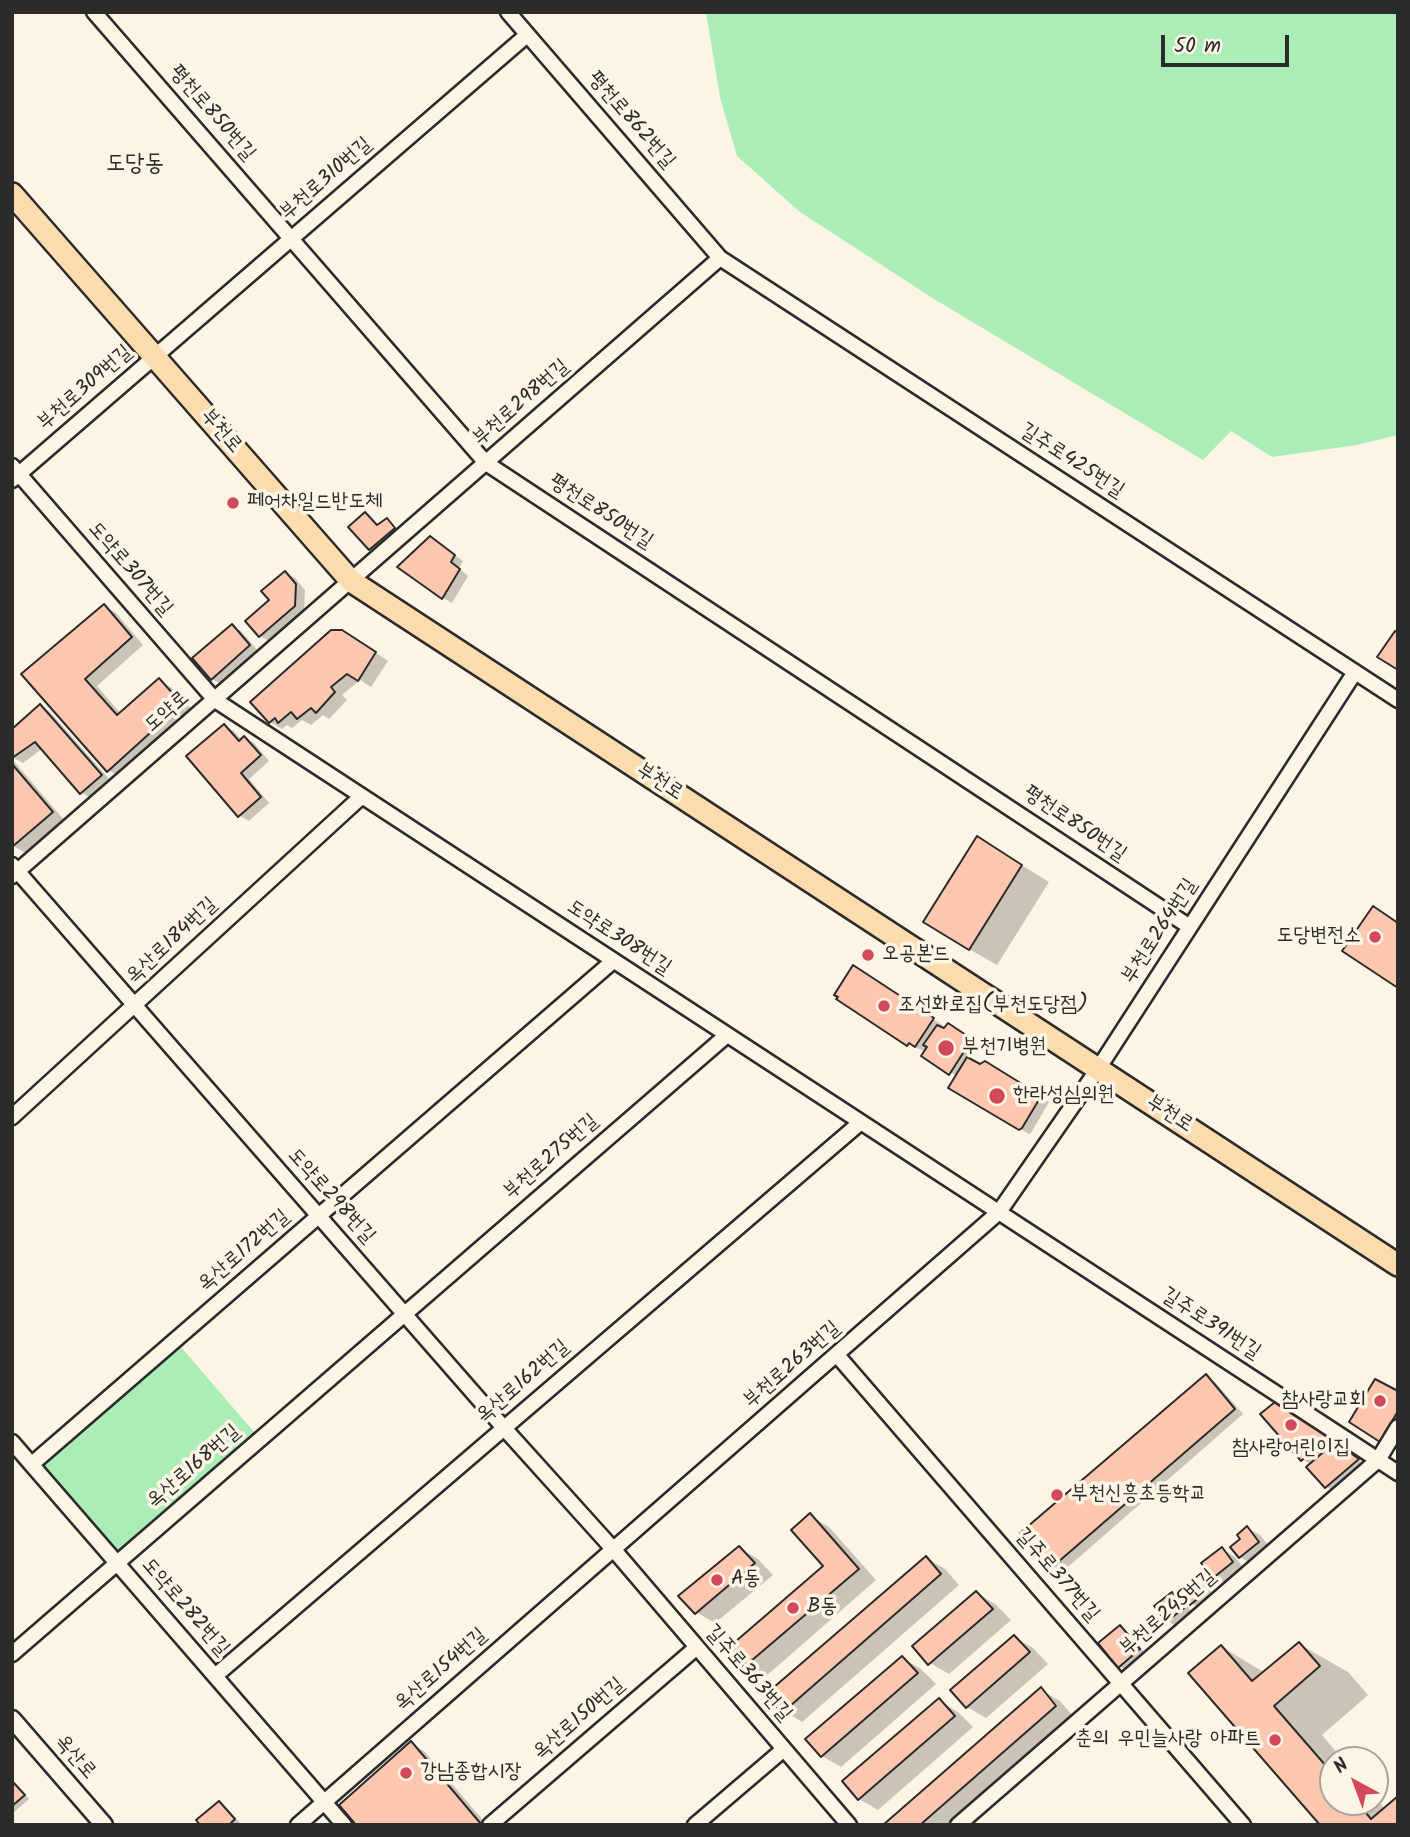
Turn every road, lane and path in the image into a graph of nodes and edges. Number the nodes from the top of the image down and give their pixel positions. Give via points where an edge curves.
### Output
1 (94, 12) edge
2 (508, 12) edge
3 (527, 35) junction
4 (12, 194) edge
5 (291, 239) junction
6 (720, 258) junction
7 (155, 357) junction
8 (486, 463) junction
9 (15, 473) edge
10 (351, 581) junction
11 (1355, 672) junction
12 (215, 700) junction
13 (1398, 701) edge
14 (362, 796) junction
15 (14, 870) edge
16 (1190, 927) junction
17 (612, 961) junction
18 (135, 1005) junction
19 (727, 1035) junction
20 (1098, 1069) junction
21 (12, 1116) edge
22 (861, 1122) junction
23 (999, 1212) junction
24 (318, 1216) junction
25 (1398, 1265) edge
26 (405, 1314) junction
27 (837, 1355) junction
28 (1398, 1427) edge
29 (504, 1429) junction
30 (12, 1442) edge
31 (1378, 1460) junction
32 (32, 1464) junction
33 (1398, 1473) edge
34 (614, 1550) junction
35 (117, 1563) junction
36 (697, 1647) junction
37 (12, 1654) edge
38 (215, 1676) junction
39 (1121, 1682) junction
40 (12, 1719) edge
41 (785, 1749) junction
42 (324, 1802) junction
43 (104, 1825) edge
44 (298, 1825) edge
45 (344, 1825) edge
46 (490, 1825) edge
47 (695, 1825) edge
48 (849, 1825) edge
49 (958, 1825) edge
50 (1243, 1825) edge

1 - 5 street, 평천로850번길
2 - 3 street, 평천로862번길
3 - 5 street, 부천로310번길
3 - 6 street, 평천로862번길
4 - 7 main road, 부천로
5 - 7 street, 부천로310번길
5 - 8 street, 평천로850번길
6 - 8 street, 부천로298번길
6 - 11 street, 길주로425번길
7 - 9 street, 부천로309번길
7 - 10 main road, 부천로
8 - 10 street, 부천로298번길
8 - 16 street, 평천로850번길
9 - 12 street, 도약로307번길
10 - 12 street, 도약로
10 - 20 main road, 부천로
11 - 13 street, 길주로425번길
11 - 16 street, 부천로264번길
12 - 14 street, 도약로308번길
12 - 15 street, 도약로
14 - 17 street, 도약로308번길
14 - 18 street, 옥산로184번길
15 - 18 street, 도약로298번길
16 - 20 street, 부천로264번길
17 - 19 street, 도약로308번길
17 - 24 street, 옥산로172번길
18 - 21 street, 옥산로184번길
18 - 24 street, 도약로298번길
19 - 22 street, 도약로308번길
19 - 26 street, 부천로275번길
20 - 23 street, 부천로264번길
20 - 25 main road, 부천로
22 - 23 street, 도약로308번길
22 - 29 street, 옥산로162번길
23 - 27 street, 부천로263번길
23 - 31 street, 길주로391번길
24 - 26 street, 도약로298번길
24 - 32 street, 옥산로172번길
26 - 29 street, 도약로298번길
26 - 35 street, 옥산로168번길
27 - 34 street, 부천로263번길
27 - 39 street, 길주로377번길
28 - 31 street, 부천로245번길
29 - 34 street, 도약로298번길
29 - 38 street, 옥산로162번길
30 - 32 street, 도약로282번길
31 - 33 street, 길주로391번길
31 - 39 street, 부천로245번길
32 - 35 street, 도약로282번길
34 - 36 street, 길주로363번길
34 - 42 street, 옥산로154번길
35 - 37 street, 옥산로168번길
35 - 38 street, 도약로282번길
36 - 41 street, 길주로363번길
36 - 46 street, 옥산로150번길
38 - 42 street, 도약로282번길
39 - 49 street, 부천로245번길
39 - 50 street, 길주로377번길
40 - 43 street, 옥산로
41 - 47 street
41 - 48 street, 길주로363번길
42 - 44 street, 옥산로154번길
42 - 45 street, 도약로282번길

